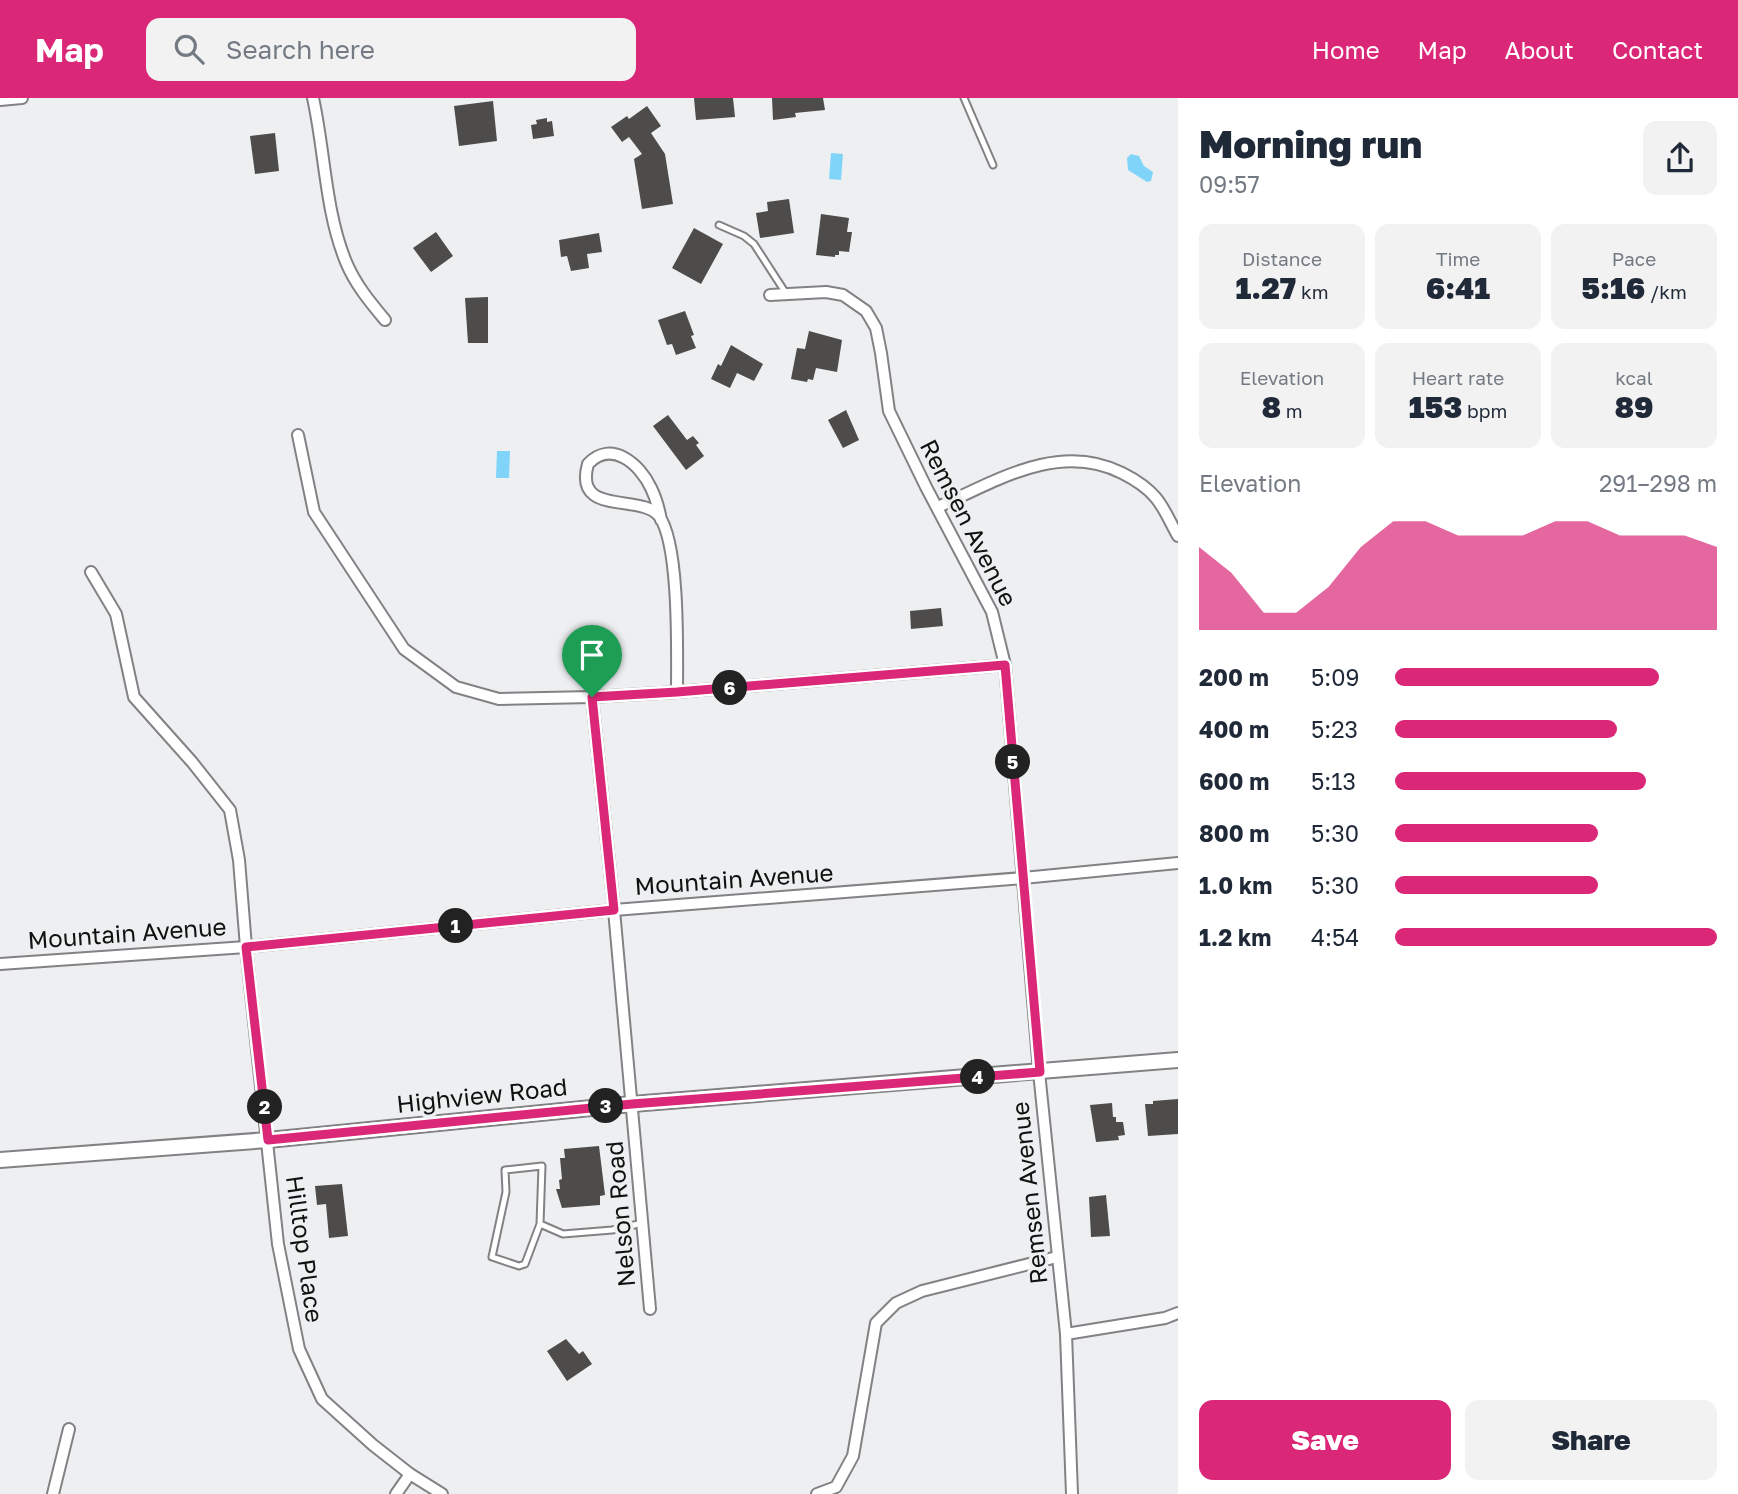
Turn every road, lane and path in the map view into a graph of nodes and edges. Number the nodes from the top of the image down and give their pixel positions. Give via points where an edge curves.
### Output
1 (22, 98) edge
2 (313, 98) edge
3 (964, 98) edge
4 (0, 100) edge
5 (993, 164) dead end
6 (719, 225) dead end
7 (770, 295) dead end
8 (787, 295) junction
9 (385, 320) dead end
10 (298, 435) dead end
11 (938, 507) junction
12 (661, 520) junction
13 (1178, 536) edge
14 (91, 572) dead end
15 (1005, 665) junction
16 (677, 692) junction
17 (592, 697) junction
18 (1178, 863) edge
19 (1023, 878) junction
20 (614, 910) junction
21 (246, 947) junction
22 (0, 964) edge
23 (1178, 1060) edge
24 (1040, 1072) junction
25 (632, 1104) junction
26 (268, 1140) junction
27 (0, 1160) edge
28 (643, 1223) junction
29 (540, 1224) junction
30 (1057, 1258) junction
31 (650, 1309) dead end
32 (1178, 1313) edge
33 (1066, 1334) junction
34 (69, 1429) dead end
35 (410, 1474) junction
36 (53, 1494) edge
37 (396, 1494) edge
38 (442, 1494) edge
39 (817, 1494) edge
40 (1072, 1494) edge

1 - 4 street
2 - 9 street via 333,218 346,262
3 - 5 lane
6 - 8 lane via 754,244
7 - 8 street, Remsen Avenue
8 - 11 street, Remsen Avenue via 843,295 866,311 876,328 889,411
10 - 17 street via 314,512 404,649 456,687 499,699
11 - 13 street via 1027,467 1087,461 1105,464 1134,479 1157,498
11 - 15 street, Remsen Avenue via 992,612
12 - 12 street via 649,509 595,495 586,480 588,464 606,452 635,466 650,486
12 - 16 street via 670,547
14 - 21 street, Hilltop Place via 116,614 134,697 230,810
15 - 16 street
15 - 19 street, Remsen Avenue
16 - 17 street
17 - 20 street, Nelson Road
18 - 19 street, Mountain Avenue
19 - 20 street, Mountain Avenue
19 - 24 street, Remsen Avenue
20 - 21 street, Mountain Avenue
20 - 25 street, Nelson Road
21 - 22 street, Mountain Avenue
21 - 26 street, Hilltop Place
23 - 24 street, Highview Road
24 - 25 street, Highview Road
24 - 30 street, Remsen Avenue
25 - 26 street, Highview Road
25 - 28 street, Nelson Road
26 - 27 street, Highview Road
26 - 35 street, Hilltop Place via 278,1244 299,1349 322,1399
28 - 29 lane via 563,1234
28 - 31 street, Nelson Road
29 - 29 lane via 542,1166 505,1170 506,1192 492,1257 525,1264
30 - 33 street, Remsen Avenue
30 - 39 street via 922,1291 896,1303 876,1323 853,1456 836,1487
32 - 33 street
33 - 40 street, Remsen Avenue
34 - 36 street
35 - 37 street
35 - 38 street, Hilltop Place

